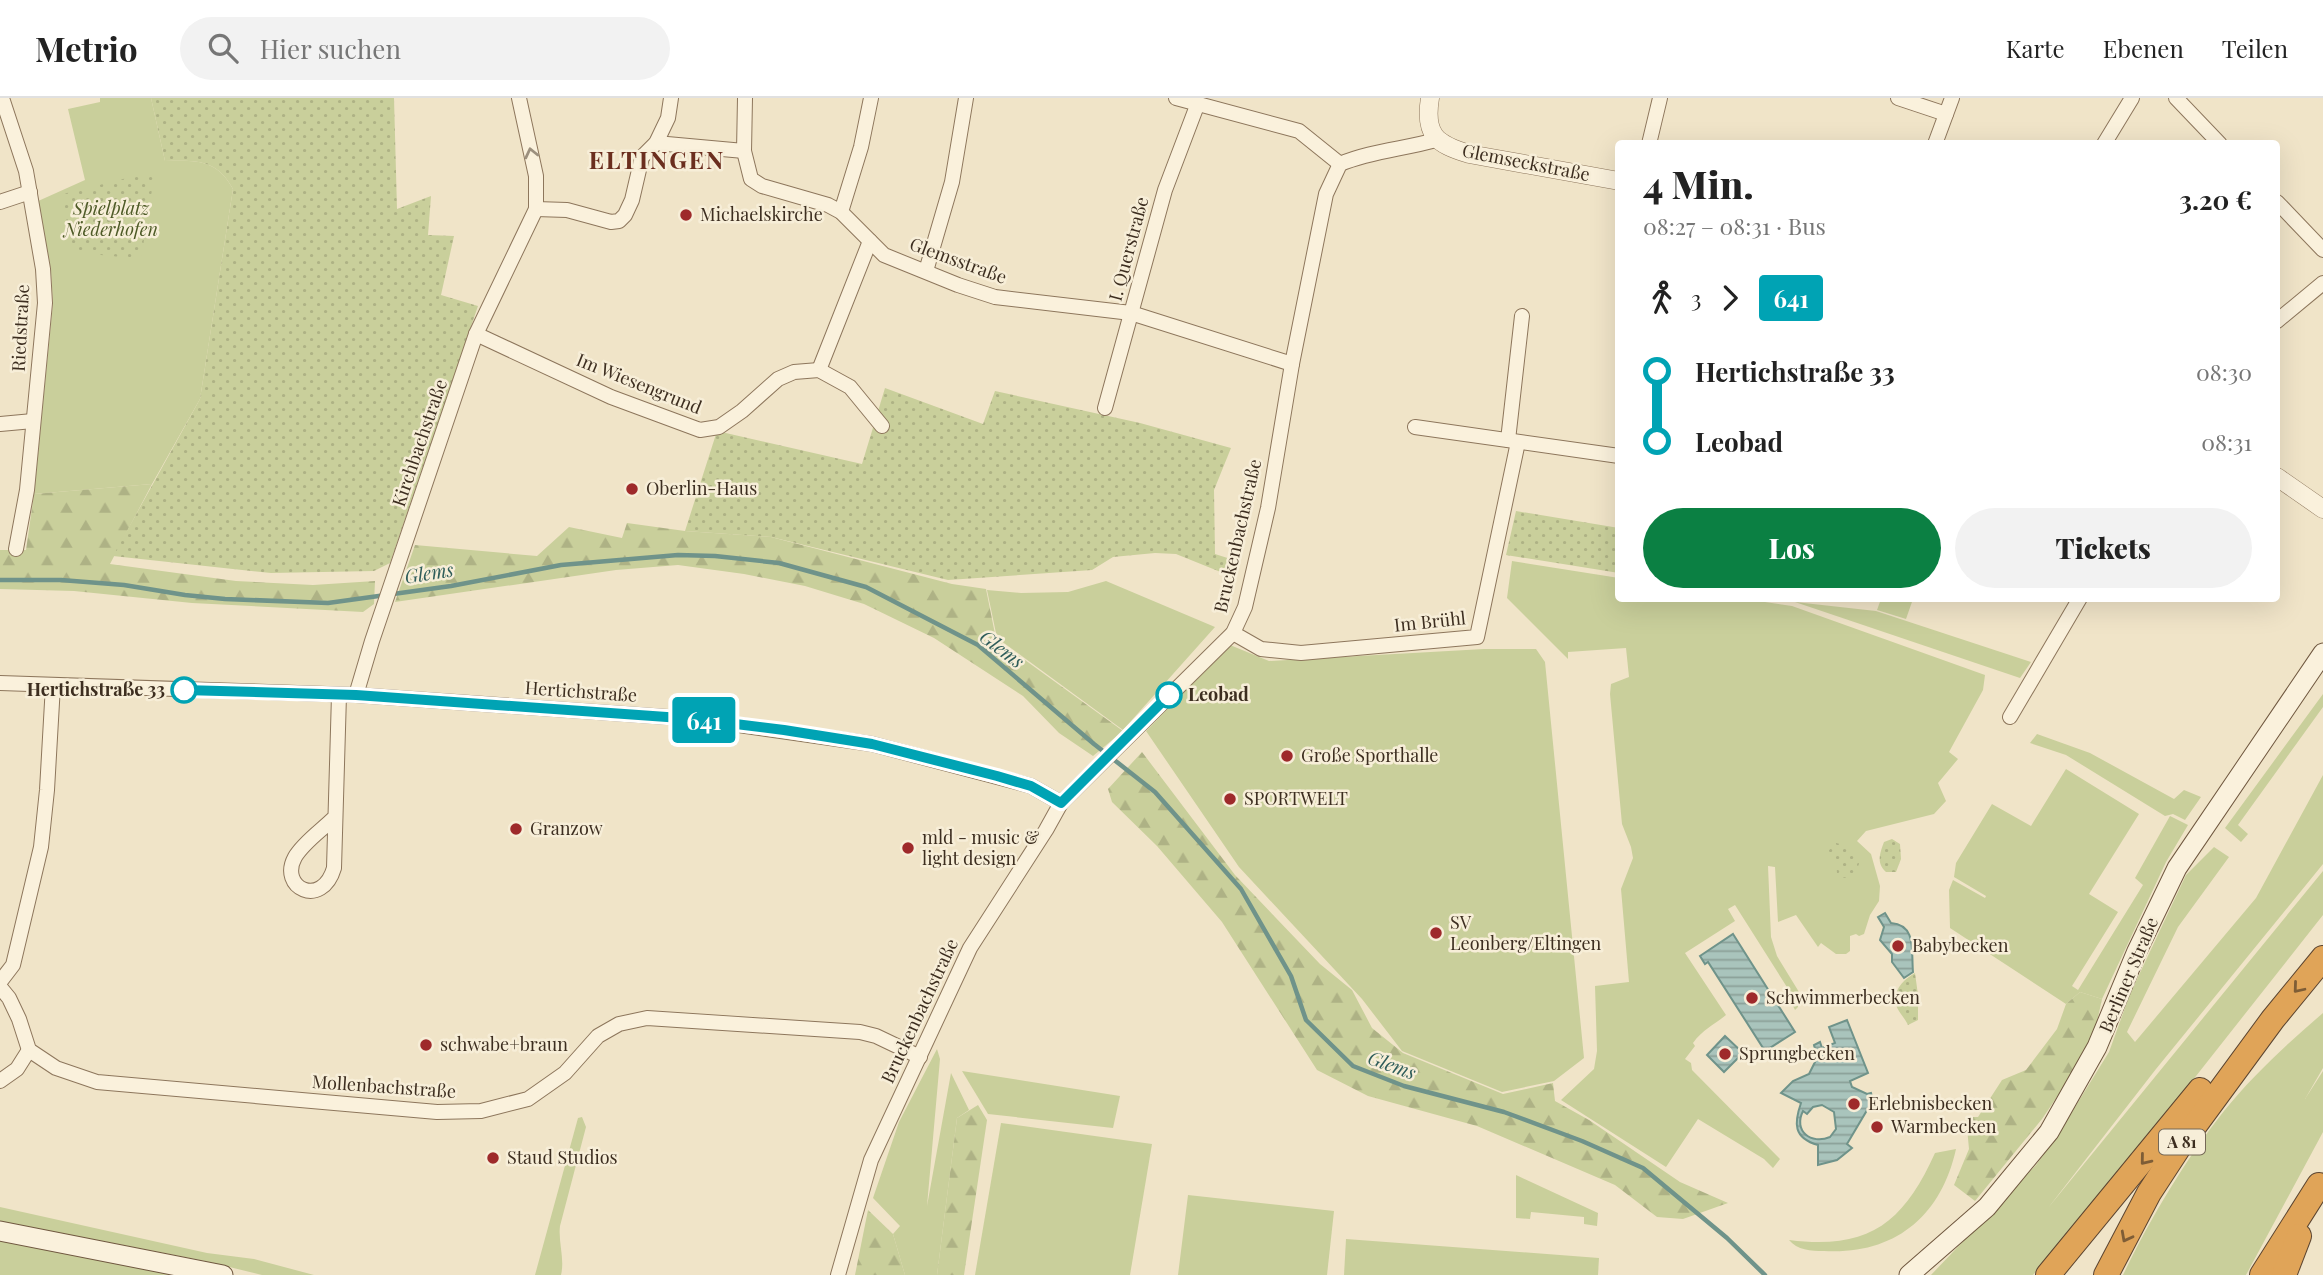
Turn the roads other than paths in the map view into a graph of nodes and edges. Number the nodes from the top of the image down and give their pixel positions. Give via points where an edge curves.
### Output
1 (2, 98) edge
2 (519, 98) edge
3 (671, 98) edge
4 (745, 98) edge
5 (871, 98) edge
6 (966, 98) edge
7 (1176, 98) edge
8 (1430, 98) edge
9 (1660, 98) edge
10 (1898, 98) edge
11 (1952, 98) edge
12 (2132, 98) edge
13 (2176, 98) edge
14 (1198, 103) junction
15 (1946, 114) junction
16 (1436, 140) junction
17 (1650, 140) edge
18 (1936, 140) edge
19 (2107, 140) edge
20 (2216, 140) edge
21 (656, 143) junction
22 (744, 151) junction
23 (1340, 164) junction
24 (1615, 180) edge
25 (30, 192) junction
26 (0, 202) edge
27 (2280, 205) edge
28 (536, 208) junction
29 (841, 212) junction
30 (870, 241) junction
31 (2323, 250) edge
32 (926, 271) junction
33 (2323, 283) edge
34 (1131, 313) junction
35 (1522, 316) dead end
36 (2280, 319) edge
37 (476, 334) junction
38 (1292, 364) junction
39 (819, 370) junction
40 (1105, 408) dead end
41 (33, 421) junction
42 (0, 424) edge
43 (882, 426) dead end
44 (1415, 427) dead end
45 (1513, 441) junction
46 (1615, 455) edge
47 (2280, 479) edge
48 (2323, 509) edge
49 (16, 549) dead end
50 (2078, 602) edge
51 (1233, 634) junction
52 (2323, 653) edge
53 (0, 683) edge
54 (53, 685) junction
55 (339, 695) junction
56 (356, 695) junction
57 (2010, 717) dead end
58 (1061, 803) junction
59 (334, 818) junction
60 (2323, 958) edge
61 (0, 982) edge
62 (0, 988) edge
63 (2273, 1019) junction
64 (29, 1050) junction
65 (920, 1057) junction
66 (0, 1081) edge
67 (2321, 1181) edge
68 (0, 1231) edge
69 (223, 1275) edge
70 (838, 1275) edge
71 (1909, 1275) edge
72 (2048, 1275) edge
73 (2106, 1275) edge
74 (2262, 1275) edge
75 (2284, 1275) edge

1 - 25 street, Riedstraße
28 -> 2 street, Kirchbachstraße via 537,176
3 - 21 street
4 - 22 street, Glemsstraße
5 - 29 street
6 - 32 street via 952,182
7 - 14 street
8 - 16 street via 1427,114
9 - 17 street
10 - 15 street
11 - 15 street
12 - 19 street
13 - 20 street
14 - 23 street via 1299,131
14 - 34 street, I. Querstraße via 1165,190
15 - 18 street
16 - 23 street
16 - 24 street, Glemseckstraße via 1469,154
21 - 22 street
21 - 28 street via 642,157 632,201 619,221
22 - 29 street, Glemsstraße via 751,179 762,186
23 - 38 street, Bruckenbachstraße via 1326,194
25 - 26 street
25 - 41 street, Riedstraße via 45,303
27 - 31 street
28 - 37 street, Kirchbachstraße
29 - 30 street, Glemsstraße
30 - 32 street, Glemsstraße via 884,254
30 - 39 street
32 - 34 street, Glemsstraße via 995,298
33 - 36 street
34 - 38 street, Glemsstraße
34 - 40 street, I. Querstraße
35 - 45 street
37 - 39 street, Im Wiesengrund via 611,397 700,430 719,427 778,379
37 - 56 street, Kirchbachstraße
38 - 51 street, Bruckenbachstraße via 1268,508 1245,607
39 - 43 street via 850,387
41 - 42 street
41 - 49 street, Riedstraße
44 - 45 street
45 - 46 street
45 - 51 street, Im Brühl via 1478,637 1301,653 1261,649
47 - 48 street
50 - 57 street
51 - 58 street, Bruckenbachstraße
52 - 71 main road, Berliner Straße via 2176,868 2098,1046 2049,1132 1987,1207
53 - 54 street, Hertichstraße
54 - 55 street, Hertichstraße
54 - 61 street via 41,847 13,965
55 - 56 street, Hertichstraße
55 - 59 street
56 - 58 street, Hertichstraße via 695,719 784,730 872,744 997,776 1031,786
58 - 65 street, Bruckenbachstraße via 970,948
59 - 59 street via 330,882 313,891 299,888 292,880 296,856
60 -> 63 highway, A 81
62 - 64 street via 19,1019
63 -> 72 highway via 2208,1081
63 -> 73 highway, A 81 via 2171,1159
64 - 65 street, Mollenbachstraße via 55,1069 97,1082 437,1112 481,1111 528,1099 565,1073 598,1036 619,1024 647,1018 860,1031
64 - 66 street via 17,1069
65 - 70 street, Bruckenbachstraße via 871,1160
67 - 74 highway
67 - 75 highway
68 - 69 main road

